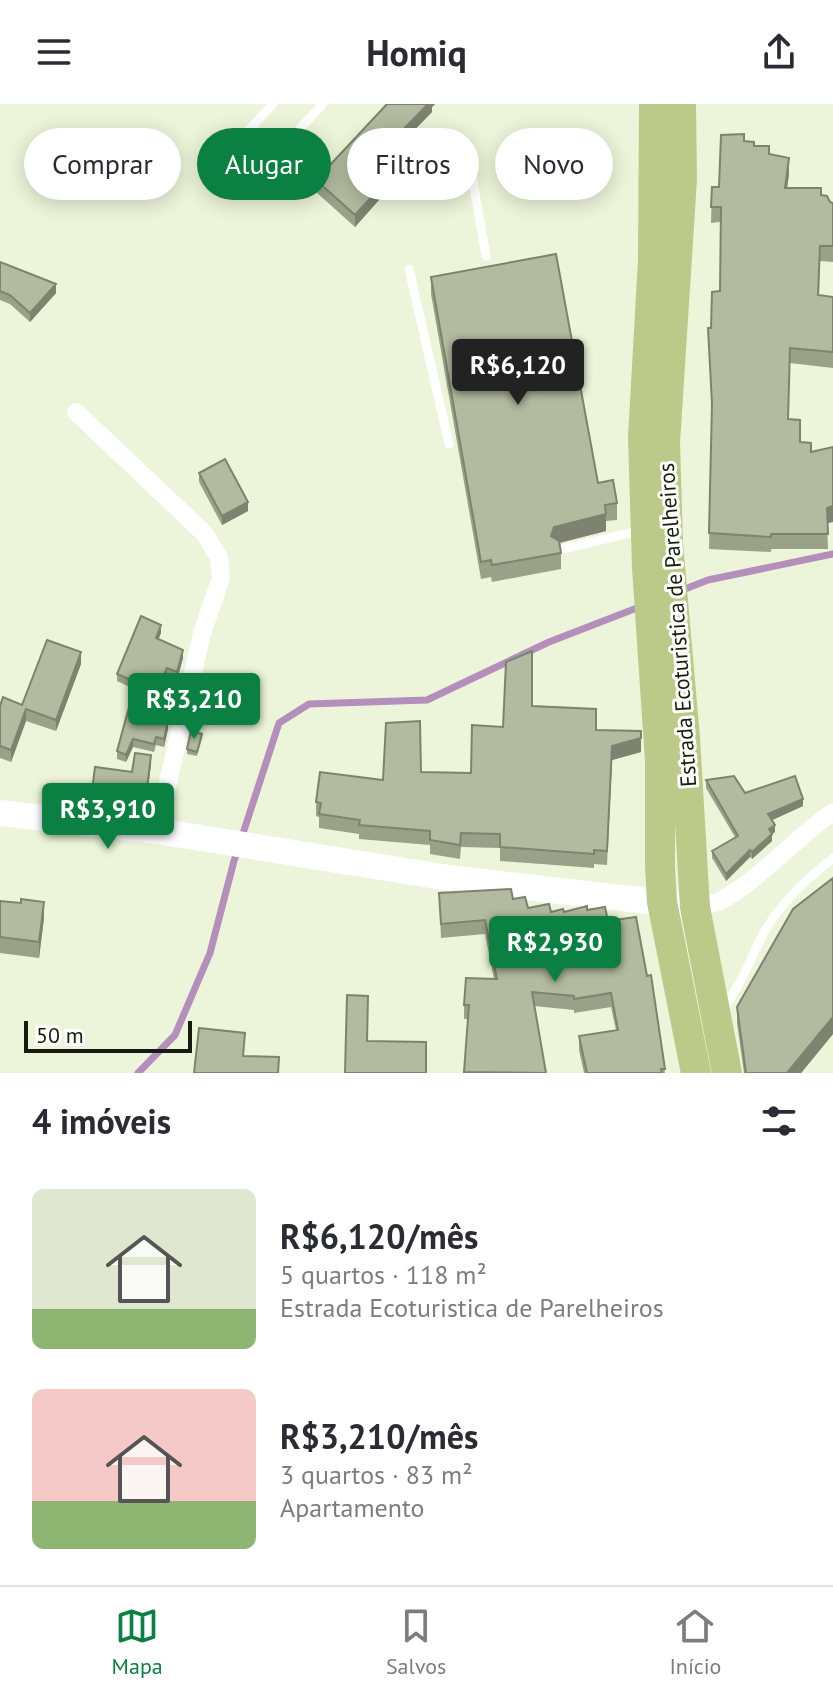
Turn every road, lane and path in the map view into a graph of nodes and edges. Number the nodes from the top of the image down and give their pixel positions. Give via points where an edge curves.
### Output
1 (273, 104) edge
2 (323, 104) edge
3 (654, 104) edge
4 (681, 104) edge
5 (251, 128) edge
6 (300, 128) edge
7 (659, 180) junction
8 (476, 200) edge
9 (486, 256) dead end
10 (409, 269) dead end
11 (76, 412) dead end
12 (449, 444) dead end
13 (646, 529) junction
14 (558, 550) edge
15 (658, 565) junction
16 (662, 614) junction
17 (833, 812) edge
18 (0, 813) edge
19 (157, 831) junction
20 (833, 858) edge
21 (662, 902) junction
22 (695, 907) junction
23 (716, 1016) junction
24 (696, 1073) edge
25 (727, 1073) edge

1 - 5 lane
2 - 6 lane
3 - 7 main road, Estrada Ecoturistica de Parelheiros
4 - 7 main road, Estrada Ecoturistica de Parelheiros
7 - 13 main road, Estrada Ecoturistica de Parelheiros via 643,437
7 - 15 main road, Estrada Ecoturistica de Parelheiros via 665,443
8 - 9 lane
10 - 12 lane
11 - 19 street via 205,534 219,558 221,578 202,633
13 - 14 lane
13 - 15 main road, Estrada Ecoturistica de Parelheiros
15 - 16 main road, Estrada Ecoturistica de Parelheiros
16 - 21 main road, Estrada Ecoturistica de Parelheiros
16 - 22 main road, Estrada Ecoturistica de Parelheiros
17 - 22 street via 718,902
18 - 19 main road
19 - 21 main road via 449,878
20 - 23 lane via 805,880 766,929 749,968
21 - 22 main road
21 - 24 main road, Estrada Ecoturistica de Parelheiros
22 - 23 main road, Estrada Ecoturistica de Parelheiros
23 - 25 main road, Estrada Ecoturistica de Parelheiros

